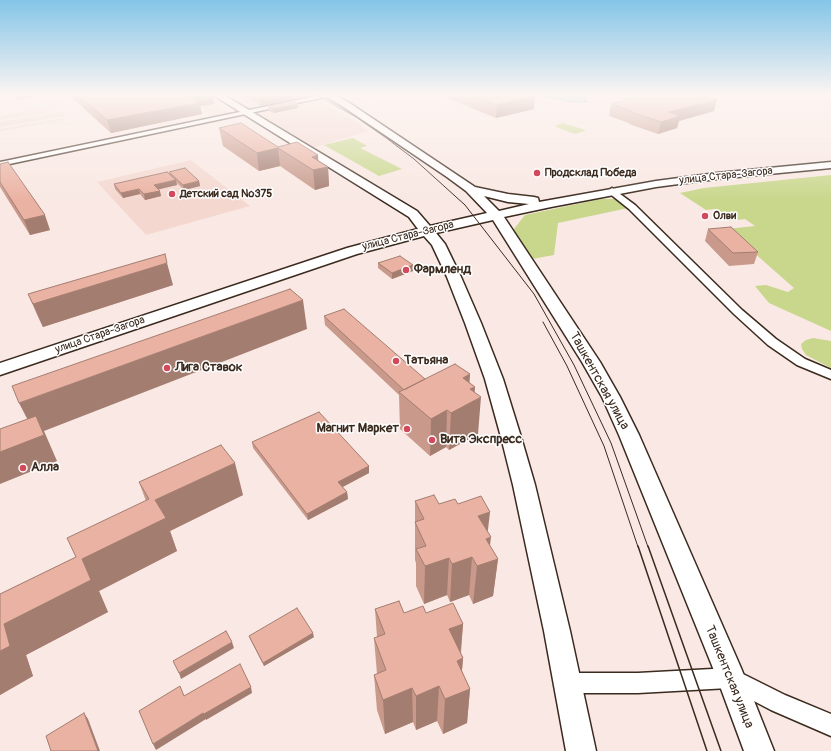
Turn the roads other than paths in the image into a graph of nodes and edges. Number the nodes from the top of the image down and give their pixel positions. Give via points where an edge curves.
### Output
1 (166, 130) edge
2 (272, 130) edge
3 (384, 130) edge
4 (0, 164) edge
5 (831, 165) edge
6 (470, 189) junction
7 (612, 191) junction
8 (551, 203) junction
9 (496, 215) junction
10 (426, 231) junction
11 (0, 369) edge
12 (831, 375) edge
13 (731, 678) junction
14 (568, 683) junction
15 (831, 725) edge
16 (581, 751) edge
17 (759, 751) edge

1 - 4 street
2 - 10 main road via 413,214
3 - 6 main road, Ташкентская улица
5 - 7 main road, улица Стара-Загора via 717,176
6 - 8 main road via 508,198
6 - 9 main road, Ташкентская улица
7 - 8 main road, улица Стара-Загора
7 - 12 street via 632,207 738,312 772,342 801,362
8 - 9 main road, улица Стара-Загора
9 - 10 main road, улица Стара-Загора
9 - 13 main road, Ташкентская улица via 611,397
10 - 11 main road, улица Стара-Загора via 352,251
10 - 14 main road via 438,244 454,277 494,379 524,485
13 - 14 street via 638,683
13 - 15 street via 778,703
13 - 17 main road, Ташкентская улица
14 - 16 main road

